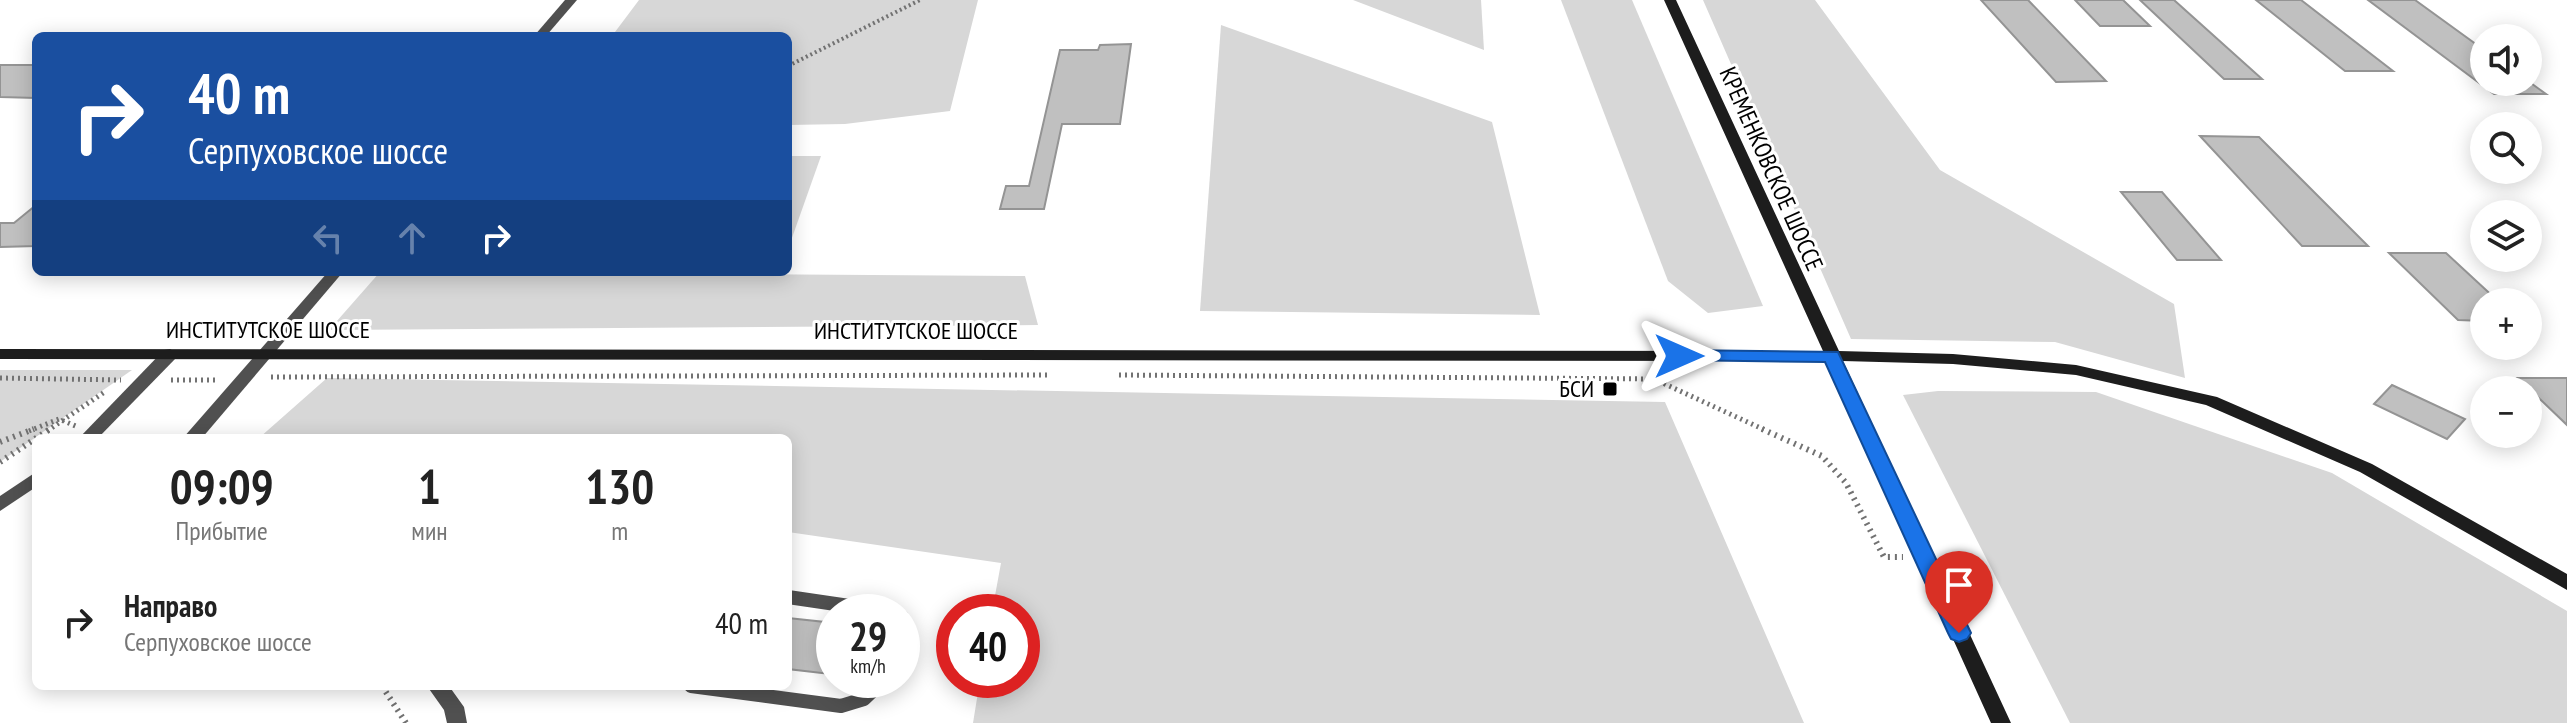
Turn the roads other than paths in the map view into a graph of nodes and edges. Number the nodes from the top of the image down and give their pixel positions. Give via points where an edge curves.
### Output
1 (571, 0) edge
2 (1670, 0) edge
3 (543, 32) edge
4 (333, 276) edge
5 (0, 354) edge
6 (170, 354) junction
7 (266, 354) junction
8 (1832, 356) junction
9 (92, 434) edge
10 (196, 434) edge
11 (32, 481) edge
12 (0, 505) edge
13 (2567, 583) edge
14 (792, 598) edge
15 (816, 601) edge
16 (440, 690) edge
17 (721, 690) edge
18 (865, 698) edge
19 (457, 723) edge
20 (2001, 723) edge

1 - 3 street
2 - 8 street, КРЕМЕНКОВСКОЕ ШОССЕ
4 - 7 street
5 - 6 street, ИНСТИТУТСКОЕ ШОССЕ
6 - 7 street, ИНСТИТУТСКОЕ ШОССЕ
6 - 9 street
7 - 8 street, ИНСТИТУТСКОЕ ШОССЕ
7 - 10 street
8 - 13 street, ИНСТИТУТСКОЕ ШОССЕ via 2076,370 2211,401 2366,468
8 - 20 street, КРЕМЕНКОВСКОЕ ШОССЕ
11 - 12 street
14 - 15 lane
16 - 19 street via 454,707
17 - 18 lane via 841,706

